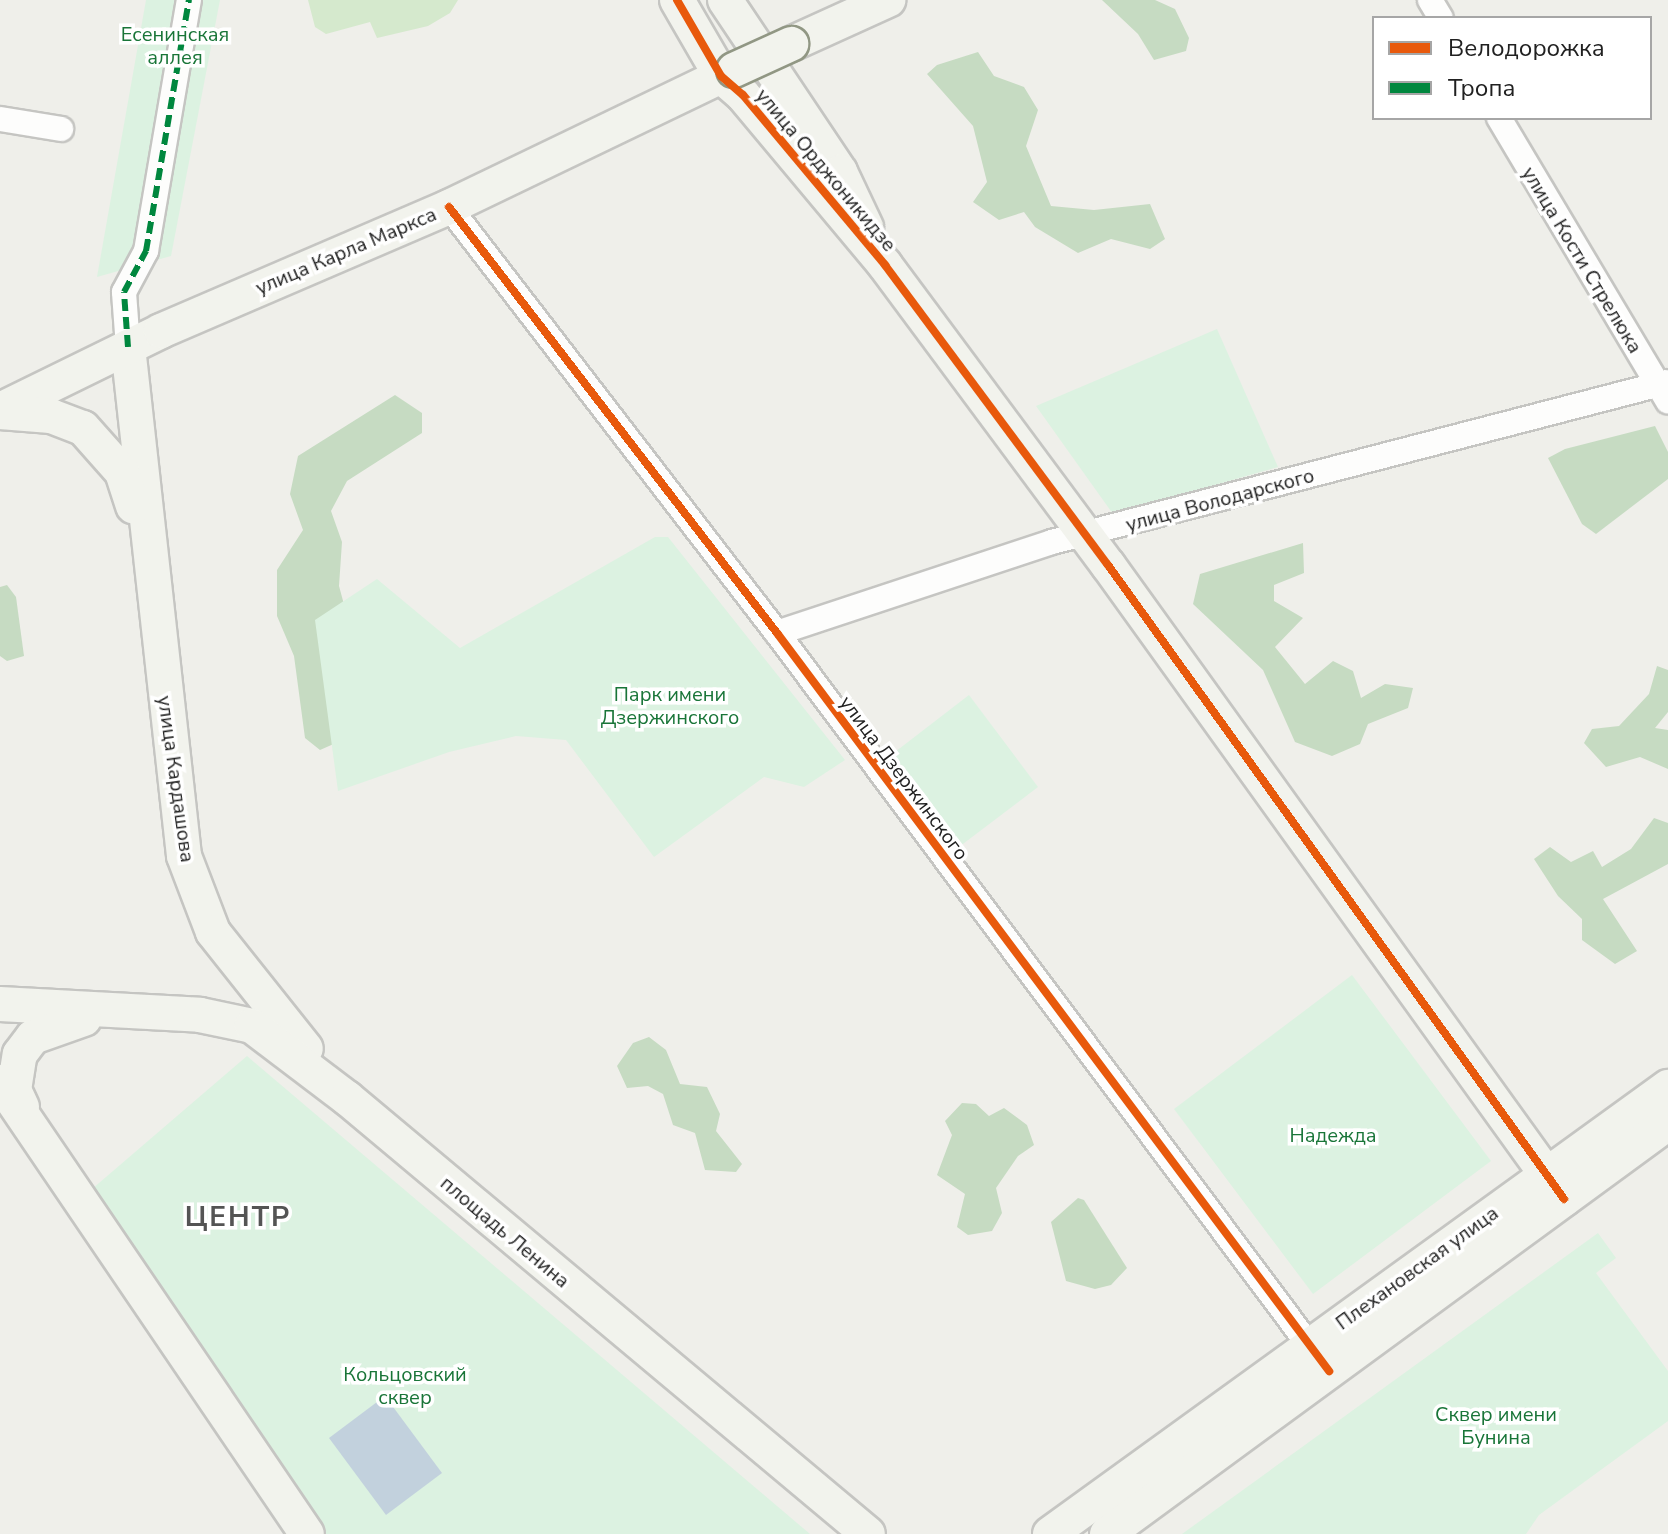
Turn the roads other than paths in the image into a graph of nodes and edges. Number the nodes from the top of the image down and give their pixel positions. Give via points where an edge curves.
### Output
1 (189, 0) edge
2 (677, 0) edge
3 (725, 0) edge
4 (888, 0) edge
5 (728, 73) junction
6 (0, 119) edge
7 (1500, 120) edge
8 (61, 129) dead end
9 (449, 207) junction
10 (885, 265) junction
11 (128, 347) junction
12 (1665, 389) edge
13 (0, 411) edge
14 (1083, 536) junction
15 (147, 552) junction
16 (777, 633) junction
17 (0, 1004) edge
18 (108, 1014) junction
19 (0, 1082) edge
20 (1668, 1087) edge
21 (347, 1098) junction
22 (1668, 1123) edge
23 (31, 1128) junction
24 (1554, 1188) junction
25 (1320, 1359) junction
26 (307, 1534) edge
27 (868, 1534) edge
28 (1050, 1534) edge
29 (1107, 1534) edge

1 - 11 street, улица Кардашова via 146,251 124,292
2 - 5 street, улица Орджоникидзе
3 - 10 street via 840,172
4 - 5 street, улица Карла Маркса, bridge
5 - 9 street, улица Карла Маркса
5 - 10 street, улица Орджоникидзе
6 - 8 street
7 - 12 street, улица Кости Стрелюка
9 - 11 street, улица Карла Маркса
9 - 16 street, улица Дзержинского
10 - 14 street, улица Орджоникидзе
11 - 13 street, улица Карла Маркса
11 - 15 street, улица Кардашова
12 - 14 street, улица Володарского
13 - 15 street, улица Кардашова via 51,416 83,428 122,472
14 - 16 street, улица Володарского
14 - 24 street, улица Орджоникидзе
15 - 21 street, улица Кардашова via 177,808 194,892 236,964
16 - 25 street, улица Дзержинского
17 - 18 street, площадь Ленина
18 - 21 street, площадь Ленина via 200,1015 252,1026
18 - 23 street, площадь Ленина via 55,1026 33,1037 20,1054 14,1090
19 - 23 street, площадь Ленина
20 - 24 street, Плехановская улица
21 - 27 street, площадь Ленина
22 - 24 street, Плехановская улица
23 - 26 street, площадь Ленина
24 - 25 street, Плехановская улица
25 - 28 street, Плехановская улица
25 - 29 street, Плехановская улица

